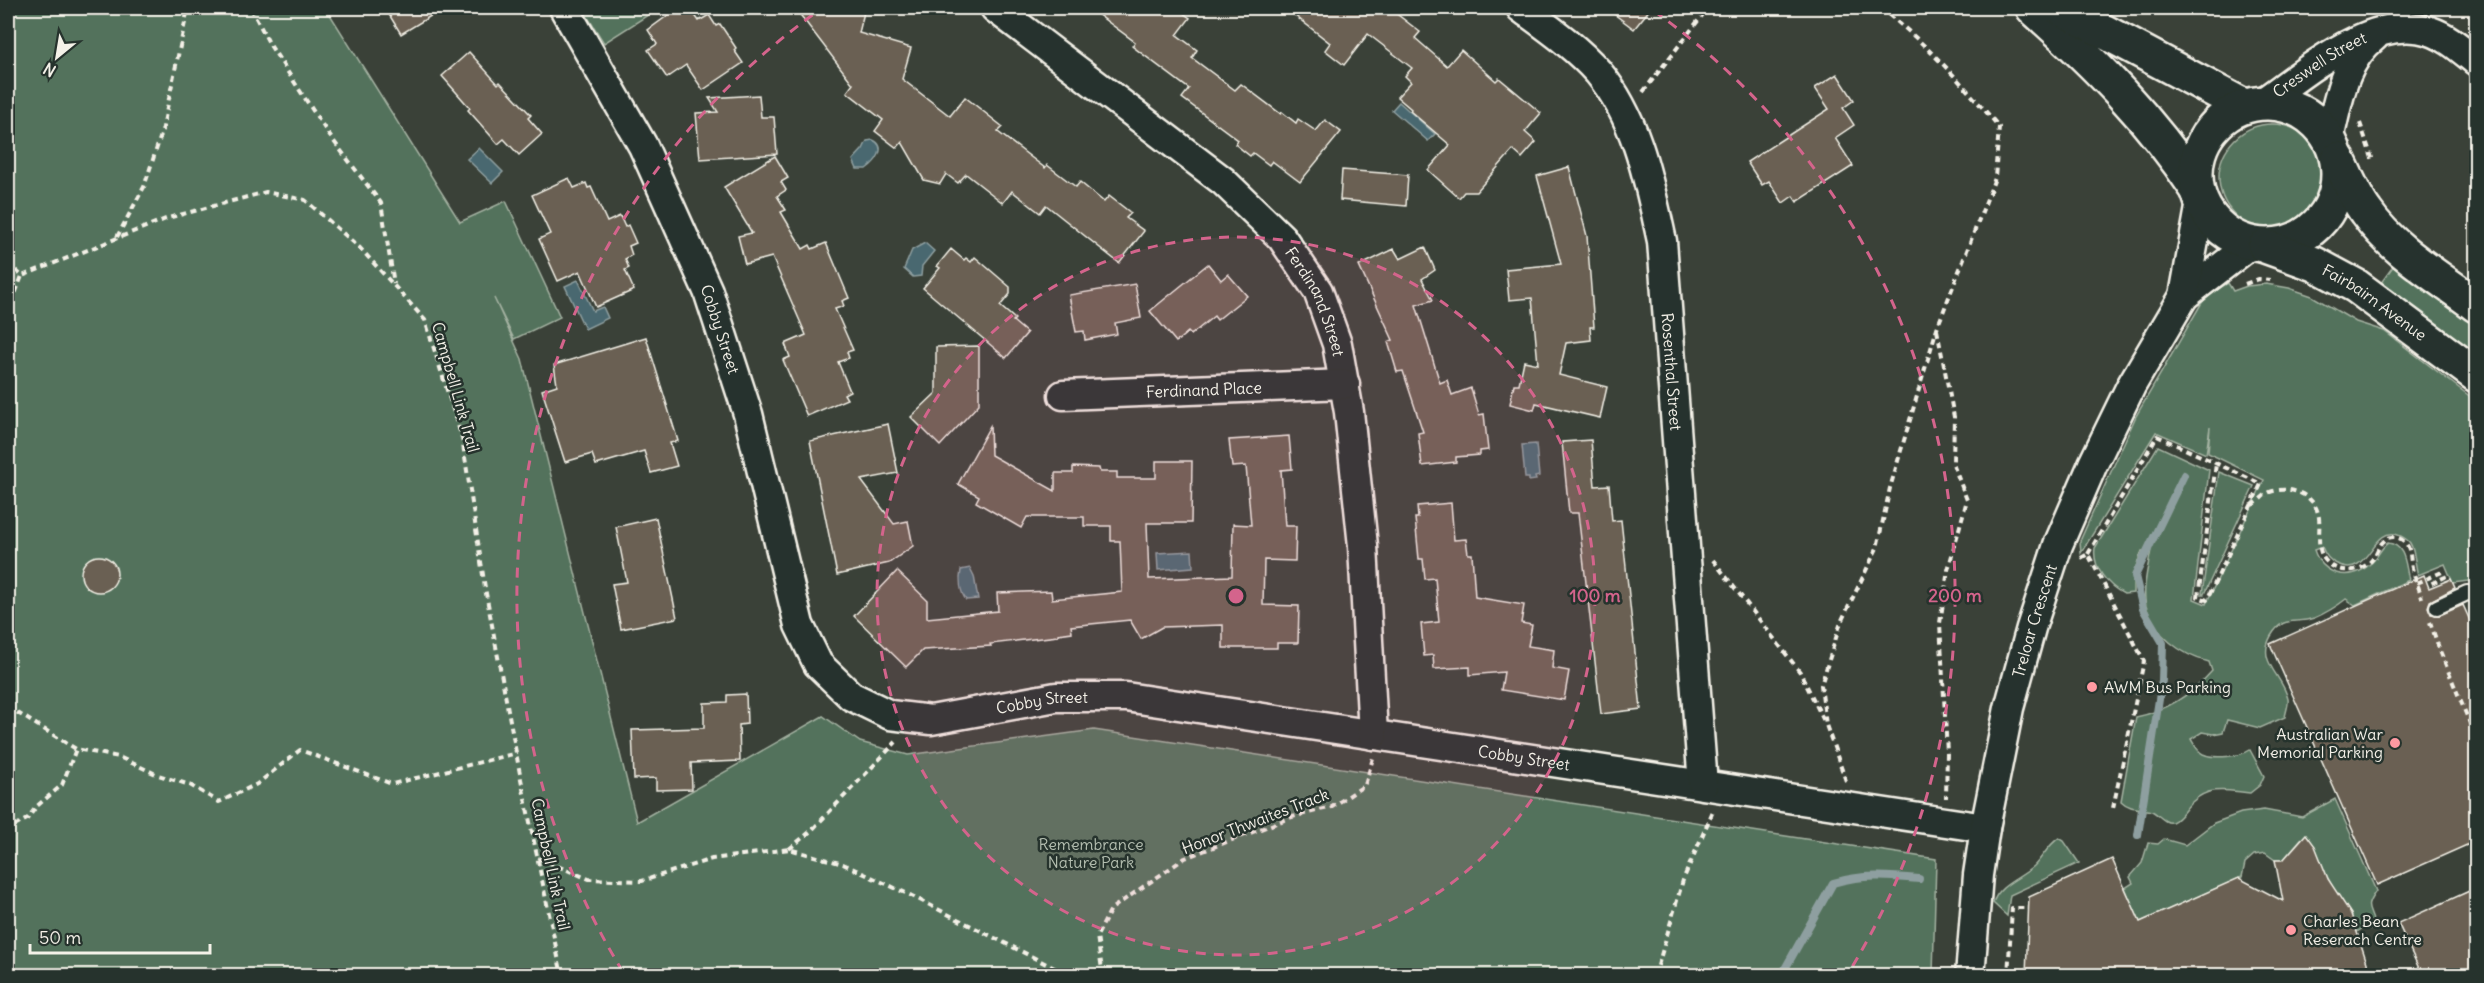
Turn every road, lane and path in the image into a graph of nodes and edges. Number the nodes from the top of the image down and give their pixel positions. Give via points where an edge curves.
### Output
1 (188, 8) edge
2 (251, 8) edge
3 (564, 8) edge
4 (995, 8) edge
5 (1521, 8) edge
6 (1708, 8) edge
7 (1880, 8) edge
8 (2033, 8) edge
9 (2060, 8) edge
10 (2378, 34) junction
11 (2476, 61) edge
12 (1639, 98) dead end
13 (2253, 104) junction
14 (2359, 115) dead end
15 (2333, 148) junction
16 (2376, 170) dead end
17 (2199, 195) junction
18 (117, 237) junction
19 (2258, 245) junction
20 (8, 263) edge
21 (22, 276) junction
22 (2271, 280) dead end
23 (2243, 285) dead end
24 (394, 286) junction
25 (2184, 296) junction
26 (2476, 305) edge
27 (8, 312) edge
28 (1937, 328) junction
29 (2476, 375) edge
30 (1345, 384) junction
31 (1063, 395) dead end
32 (2216, 464) junction
33 (2251, 506) junction
34 (2088, 554) junction
35 (1711, 556) dead end
36 (2079, 560) dead end
37 (2417, 583) junction
38 (2430, 584) dead end
39 (2476, 594) edge
40 (2424, 602) dead end
41 (2432, 610) joint
42 (8, 707) edge
43 (1826, 725) junction
44 (903, 735) dead end
45 (1373, 735) junction
46 (2476, 738) edge
47 (76, 749) junction
48 (517, 753) junction
49 (1708, 797) junction
50 (1854, 808) junction
51 (2113, 808) dead end
52 (1724, 810) dead end
53 (1946, 822) junction
54 (1984, 828) junction
55 (8, 834) edge
56 (789, 849) junction
57 (537, 858) junction
58 (2029, 908) dead end
59 (562, 975) edge
60 (1070, 975) edge
61 (1103, 975) edge
62 (1655, 975) edge
63 (1970, 975) edge
64 (2008, 975) edge

1 - 18 path via 162,132 144,187
2 - 24 path via 270,45 329,135 381,203
3 - 45 street, Cobby Street via 643,146 708,291 748,414 799,625 818,664 850,696 890,715 930,720 1056,697 1126,697
4 - 30 street, Ferdinand Street via 1223,181 1282,238 1318,291 1337,344
5 - 49 street, Rosenthal Street via 1598,72 1625,114 1645,164 1662,241
6 - 12 path
7 - 28 path via 1904,26 1999,127 1995,178
8 - 17 main road via 2105,74 2148,122
9 - 13 main road
10 - 11 street, Creswell Street via 2407,28 2431,31
10 - 13 street, Creswell Street via 2339,48
10 - 15 street, Creswell Street via 2351,63 2340,90
13 - 15 main road via 2289,106 2302,112 2317,123
13 - 17 main road via 2225,115 2206,135 2197,161
14 - 16 path
15 - 19 main road via 2339,172 2337,192 2326,216 2300,238
15 - 26 main road via 2358,199 2379,229
17 - 19 main road via 2212,220 2224,231
17 - 25 street, Treloar Crescent
18 - 21 path, Campbell Link Trail
18 - 24 path, Campbell Link Trail via 168,218 266,192 305,200 360,248
19 - 25 street, Treloar Crescent
19 - 29 main road, Fairbairn Avenue via 2314,264 2356,286
20 - 21 path
21 - 27 path
22 - 23 path via 2259,279
24 - 48 path, Campbell Link Trail via 425,320 462,438 485,588
25 - 54 street, Treloar Crescent via 2131,386 2058,545 2009,708
28 - 43 path via 1893,477 1877,548 1841,622 1821,684
28 - 53 path via 1954,417 1953,464 1967,500 1948,570 1940,623 1947,753
30 - 31 street, Ferdinand Place
30 - 45 street, Ferdinand Street via 1363,546
32 - 33 path via 2261,484
32 - 33 path via 2198,597 2207,600
32 - 34 path via 2157,435
33 - 37 path via 2280,489 2300,492 2317,510 2319,545 2327,562 2337,569 2362,568 2384,541 2397,537 2407,545
34 - 36 path
34 - 51 path via 2144,662
35 - 43 path via 1800,672
37 - 38 path via 2442,572 2445,577
37 - 40 path
39 - 41 lane via 2467,593
41 - 46 path via 2439,651
42 - 47 path
43 - 50 path
44 - 56 path
45 - 49 street, Cobby Street
45 - 61 path, Honor Thwaites Track via 1374,757 1365,785 1332,807 1292,817 1185,858 1111,909 1097,936
47 - 48 path via 119,757 190,785 219,802 257,784 300,750 392,784
47 - 55 path via 62,784
48 - 57 path, Campbell Link Trail
49 - 50 street, Cobby Street
49 - 52 path
49 - 62 path
50 - 53 street, Cobby Street
53 - 54 street, Cobby Street
54 - 63 street, Treloar Crescent
56 - 57 path via 712,859 642,881 589,879
56 - 60 path via 843,864 910,894
57 - 59 path, Campbell Link Trail
58 - 64 path via 2012,908

